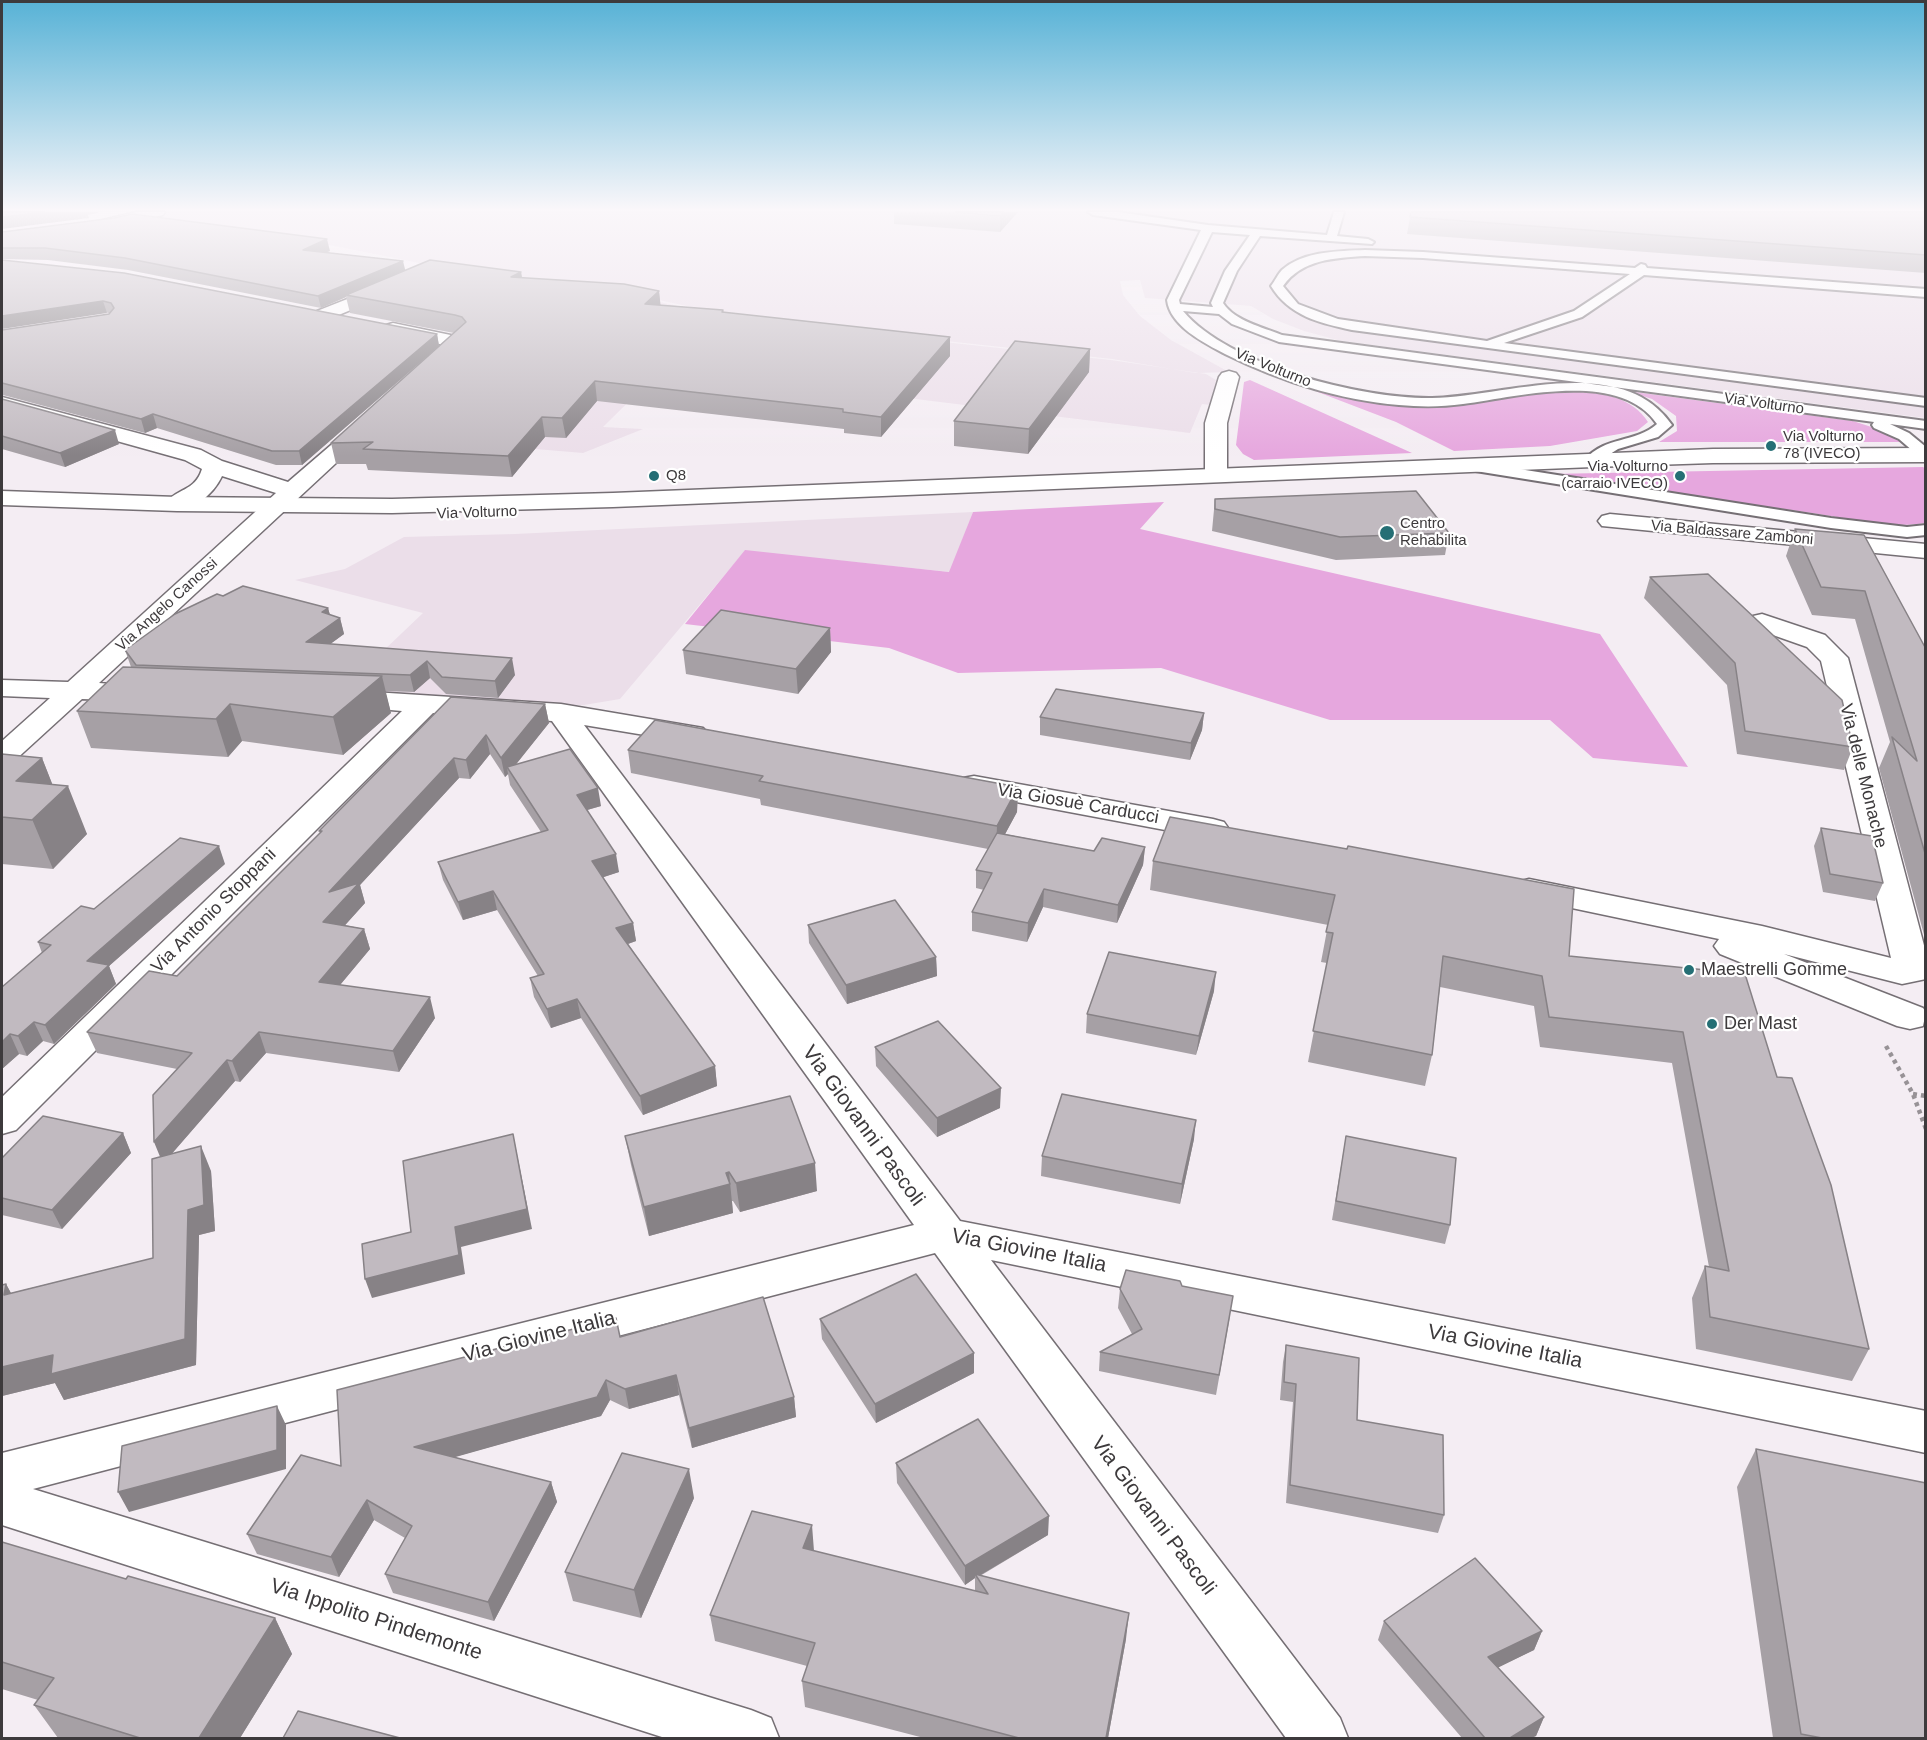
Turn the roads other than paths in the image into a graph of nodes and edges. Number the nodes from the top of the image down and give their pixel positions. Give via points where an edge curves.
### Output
1 (375, 293) edge
2 (1176, 293) edge
3 (1221, 293) edge
4 (1280, 293) edge
5 (1606, 293) edge
6 (1174, 307) junction
7 (300, 311) edge
8 (1222, 311) junction
9 (323, 315) junction
10 (357, 322) edge
11 (379, 327) edge
12 (1488, 345) junction
13 (424, 373) edge
14 (1229, 377) dead end
15 (1926, 402) edge
16 (2, 403) edge
17 (381, 412) edge
18 (1861, 417) junction
19 (1926, 425) edge
20 (1926, 455) edge
21 (1593, 460) junction
22 (1458, 465) junction
23 (214, 466) junction
24 (1216, 474) junction
25 (2, 498) edge
26 (177, 504) junction
27 (276, 505) junction
28 (2, 511) edge
29 (1610, 521) dead end
30 (1926, 530) edge
31 (1926, 551) edge
32 (1762, 622) edge
33 (2, 688) edge
34 (75, 692) junction
35 (171, 693) edge
36 (311, 698) edge
37 (427, 703) junction
38 (561, 713) junction
39 (718, 738) edge
40 (2, 756) edge
41 (940, 779) edge
42 (1244, 835) edge
43 (1499, 883) edge
44 (1650, 912) junction
45 (1916, 970) edge
46 (1918, 1021) edge
47 (2, 1120) edge
48 (943, 1234) junction
49 (1926, 1432) edge
50 (2, 1475) edge
51 (2, 1502) edge
52 (751, 1738) edge
53 (1320, 1738) edge

1 - 9 street
2 - 6 lane
3 - 8 lane via 1216,303
4 - 12 lane via 1289,303 1322,318 1380,331
5 - 12 lane via 1578,314
6 - 8 lane, Via Volturno
6 - 21 lane, Via Volturno via 1204,337 1233,352 1307,384 1341,392 1384,400 1449,401 1535,388 1573,388 1613,392 1638,400 1662,416 1665,425 1659,432 1641,441 1612,446
7 - 9 street
8 - 18 lane, Via Volturno via 1236,321 1279,338
9 - 10 street
11 - 13 street via 458,342
12 - 15 lane
14 - 24 street, Via Volturno via 1216,423
16 - 23 street via 193,455
17 - 27 street, Via Angelo Canossi
18 - 19 lane, Via Volturno
18 - 20 lane, Via Volturno via 1904,436
20 - 21 street, Via Volturno
21 - 22 street, Via Volturno
22 - 24 street, Via Volturno
22 - 30 lane via 1831,523 1907,532
23 - 26 street via 212,478 197,496
23 - 27 street
24 - 27 street, Via Volturno via 639,508
25 - 26 street, Via Volturno
26 - 27 street, Via Volturno
27 - 28 street, Via Volturno
27 - 34 street, Via Angelo Canossi
29 - 31 street, Via Baldassare Zamboni
32 - 45 street, Via delle Monache via 1816,641 1834,658 1908,956
33 - 34 street
34 - 35 street
34 - 40 street, Via Angelo Canossi
36 - 37 street
37 - 38 street
37 - 47 street, Via Antonio Stoppani
38 - 39 street
38 - 48 street, Via Giovanni Pascoli
41 - 42 street, Via Giosuè Carducci
43 - 44 street
44 - 45 street
44 - 46 street
45 - 46 street via 1892,980 1890,991 1897,1005
48 - 49 street, Via Giovine Italia
48 - 50 street, Via Giovine Italia
48 - 53 street, Via Giovanni Pascoli
51 - 52 street, Via Ippolito Pindemonte

